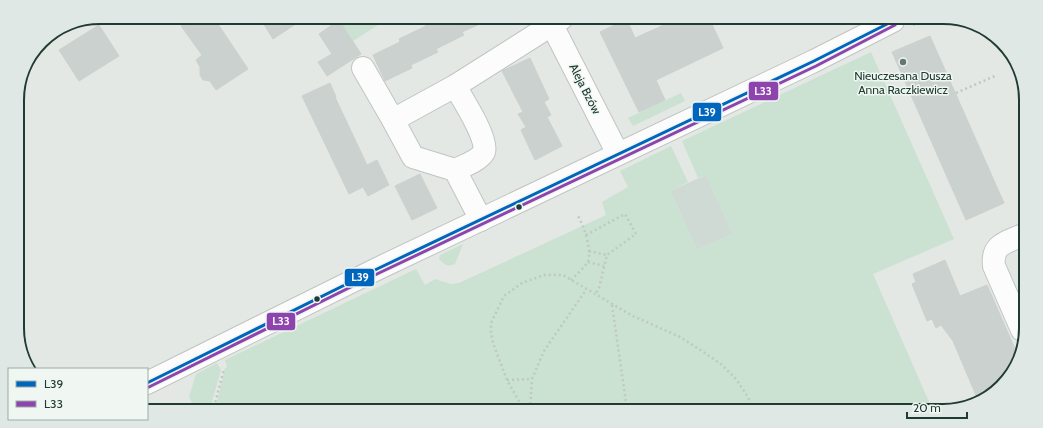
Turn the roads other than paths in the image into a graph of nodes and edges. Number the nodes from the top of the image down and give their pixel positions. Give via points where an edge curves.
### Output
1 (553, 24) edge
2 (557, 24) edge
3 (887, 24) edge
4 (363, 68) dead end
5 (455, 86) junction
6 (393, 120) junction
7 (618, 154) junction
8 (455, 170) junction
9 (481, 220) junction
10 (1019, 237) edge
11 (1019, 323) edge
12 (148, 383) edge

1 - 5 street, Aleja Bzów
2 - 7 street, Aleja Bzów
3 - 7 street
4 - 6 street
5 - 6 street, Aleja Bzów
5 - 8 street via 485,145 479,157
6 - 8 street via 413,157
7 - 9 street
8 - 9 street
9 - 12 street
10 - 11 street via 1002,244 995,251 993,258 994,266

